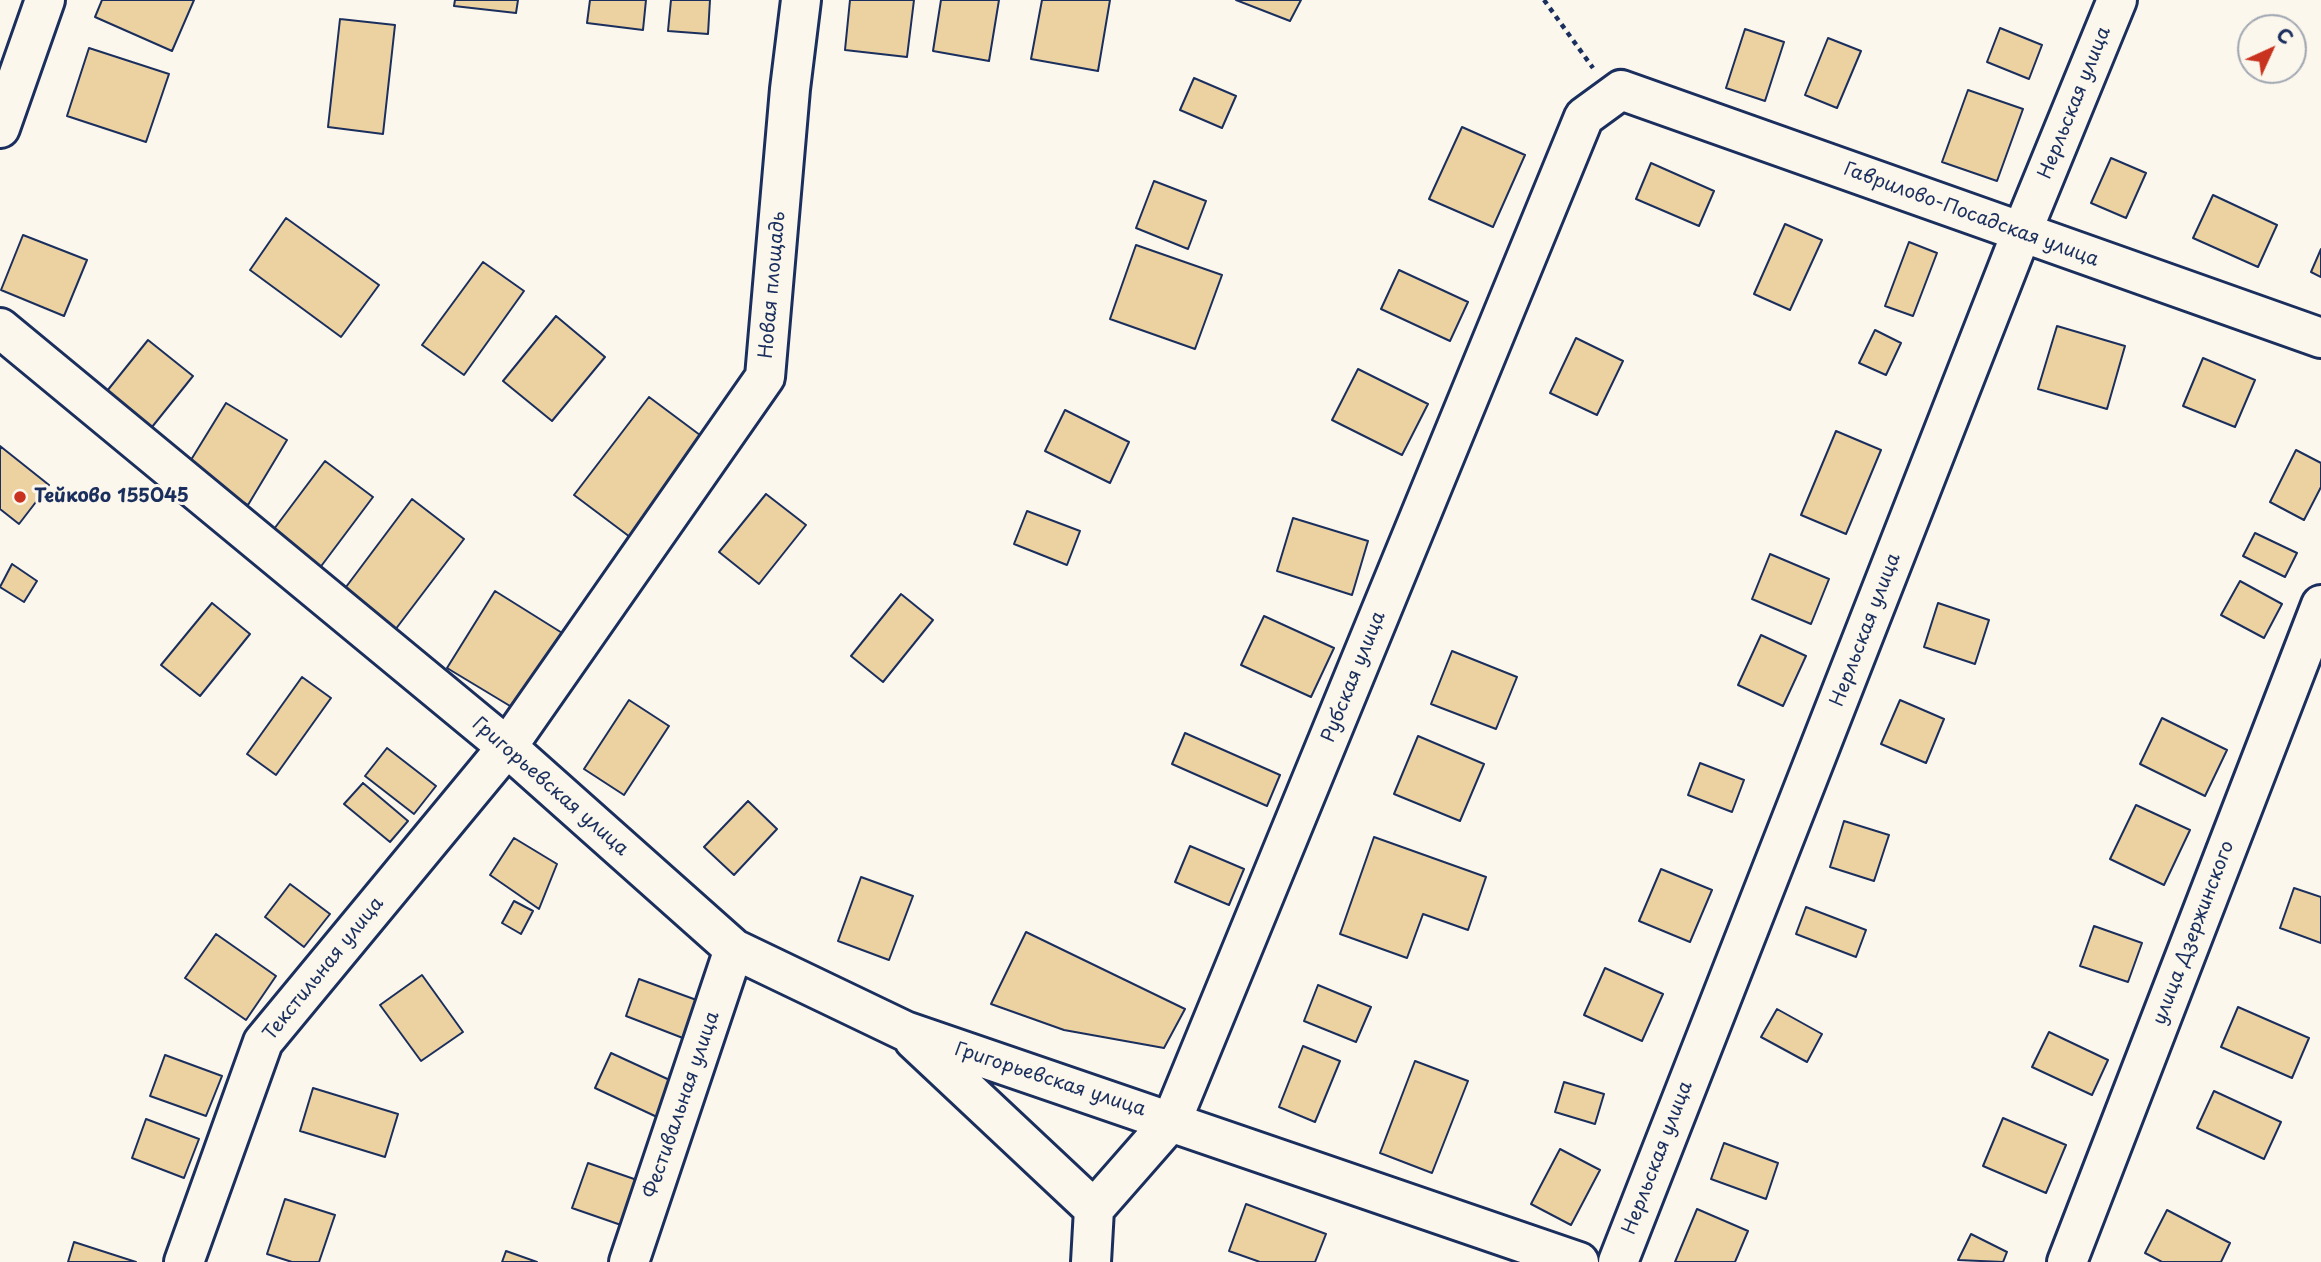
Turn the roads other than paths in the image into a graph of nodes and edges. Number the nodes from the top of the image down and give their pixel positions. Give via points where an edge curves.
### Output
1 (45, 0) edge
2 (801, 0) edge
3 (2117, 0) edge
4 (1621, 90) joint
5 (0, 128) edge
6 (2021, 234) junction
7 (0, 328) edge
8 (2321, 338) edge
9 (2321, 605) edge
10 (506, 747) junction
11 (734, 949) junction
12 (905, 1031) junction
13 (1172, 1120) junction
14 (1094, 1209) junction
15 (184, 1262) edge
16 (629, 1262) edge
17 (1091, 1262) edge
18 (1579, 1262) edge
19 (1618, 1262) edge
20 (2067, 1262) edge

1 - 5 street
2 - 10 street, Новая площадь via 765,377
3 - 6 street, Нерльская улица
4 - 6 street, Гаврилово-Посадская улица
4 - 13 street, Рубская улица via 1584,117
6 - 8 street, Гаврилово-Посадская улица
6 - 19 street, Нерльская улица
7 - 10 street, Григорьевская улица
9 - 20 street, улица Дзержинского
10 - 11 street, Григорьевская улица
10 - 15 street, Текстильная улица via 263,1042
11 - 12 street, Григорьевская улица
11 - 16 street, Фестивальная улица
12 - 13 street, Григорьевская улица
12 - 14 street
13 - 14 street, Рубская улица
13 - 18 street, Григорьевская улица
14 - 17 street

